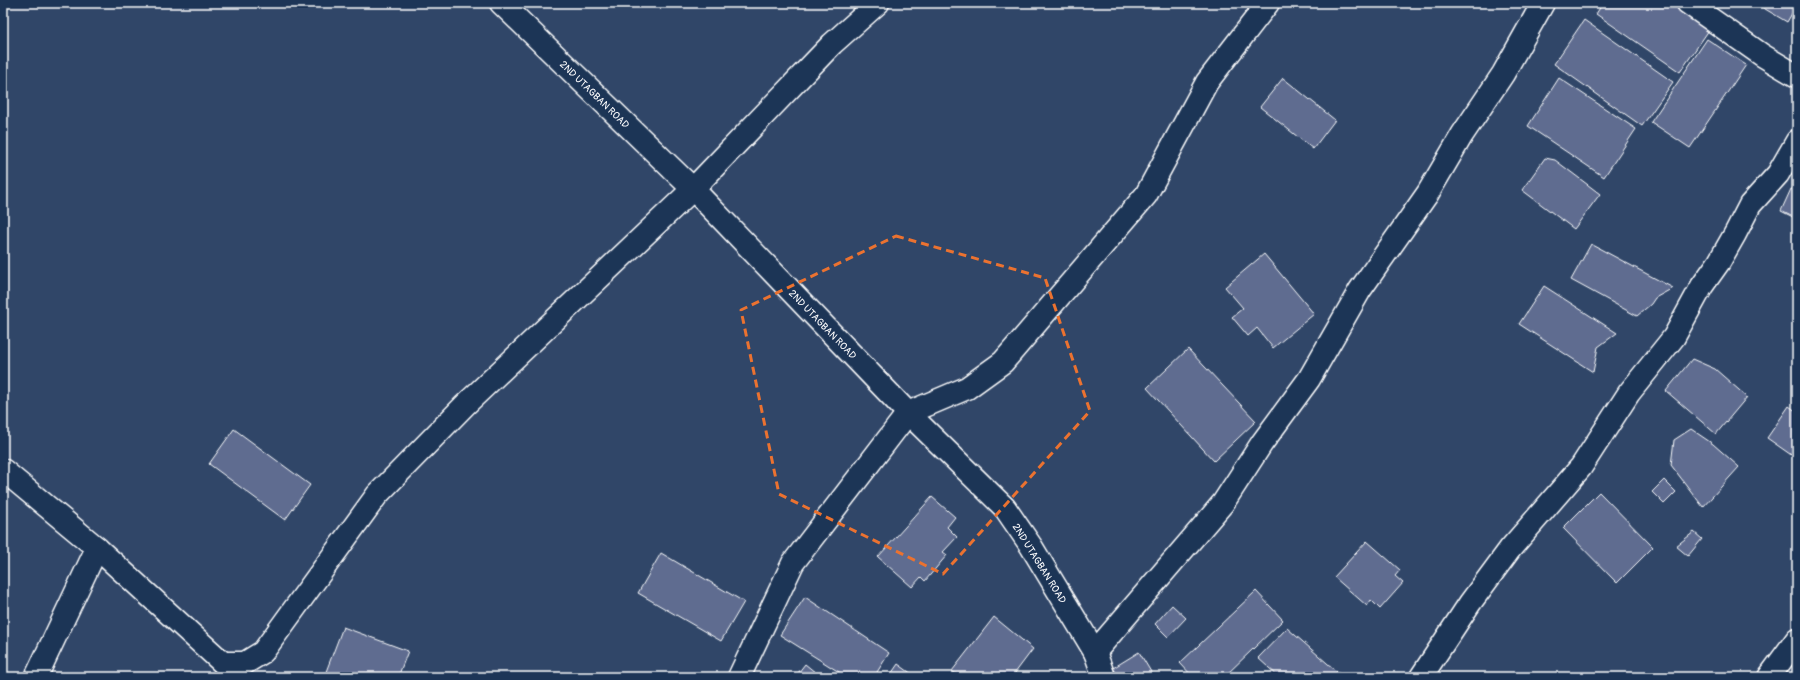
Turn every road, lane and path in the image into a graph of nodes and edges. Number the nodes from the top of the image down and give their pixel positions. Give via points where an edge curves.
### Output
1 (501, 3) edge
2 (878, 3) edge
3 (1268, 3) edge
4 (1543, 3) edge
5 (1688, 3) edge
6 (1797, 76) edge
7 (1797, 141) edge
8 (693, 189) junction
9 (908, 413) junction
10 (3, 470) edge
11 (97, 548) junction
12 (1797, 639) edge
13 (1095, 652) junction
14 (36, 677) edge
15 (739, 677) edge
16 (1104, 677) edge
17 (1421, 677) edge
18 (1769, 677) edge

1 - 8 street, 2ND UTAGBAN ROAD
2 - 8 street via 832,44
3 - 9 street via 1207,82 1146,195 1003,362 967,388
4 - 13 street via 1503,74 1462,135 1428,193 1360,290 1309,379 1222,503
5 - 6 street via 1762,55
7 - 17 street via 1778,174 1750,205 1674,338 1629,393 1581,466 1510,549 1470,603
8 - 9 street, 2ND UTAGBAN ROAD
8 - 11 street via 465,405 377,495 263,652 245,663 223,663
9 - 13 street, 2ND UTAGBAN ROAD via 1005,508
9 - 15 street via 793,563
10 - 11 street
11 - 14 street
12 - 18 street
13 - 16 street, 2ND UTAGBAN ROAD

